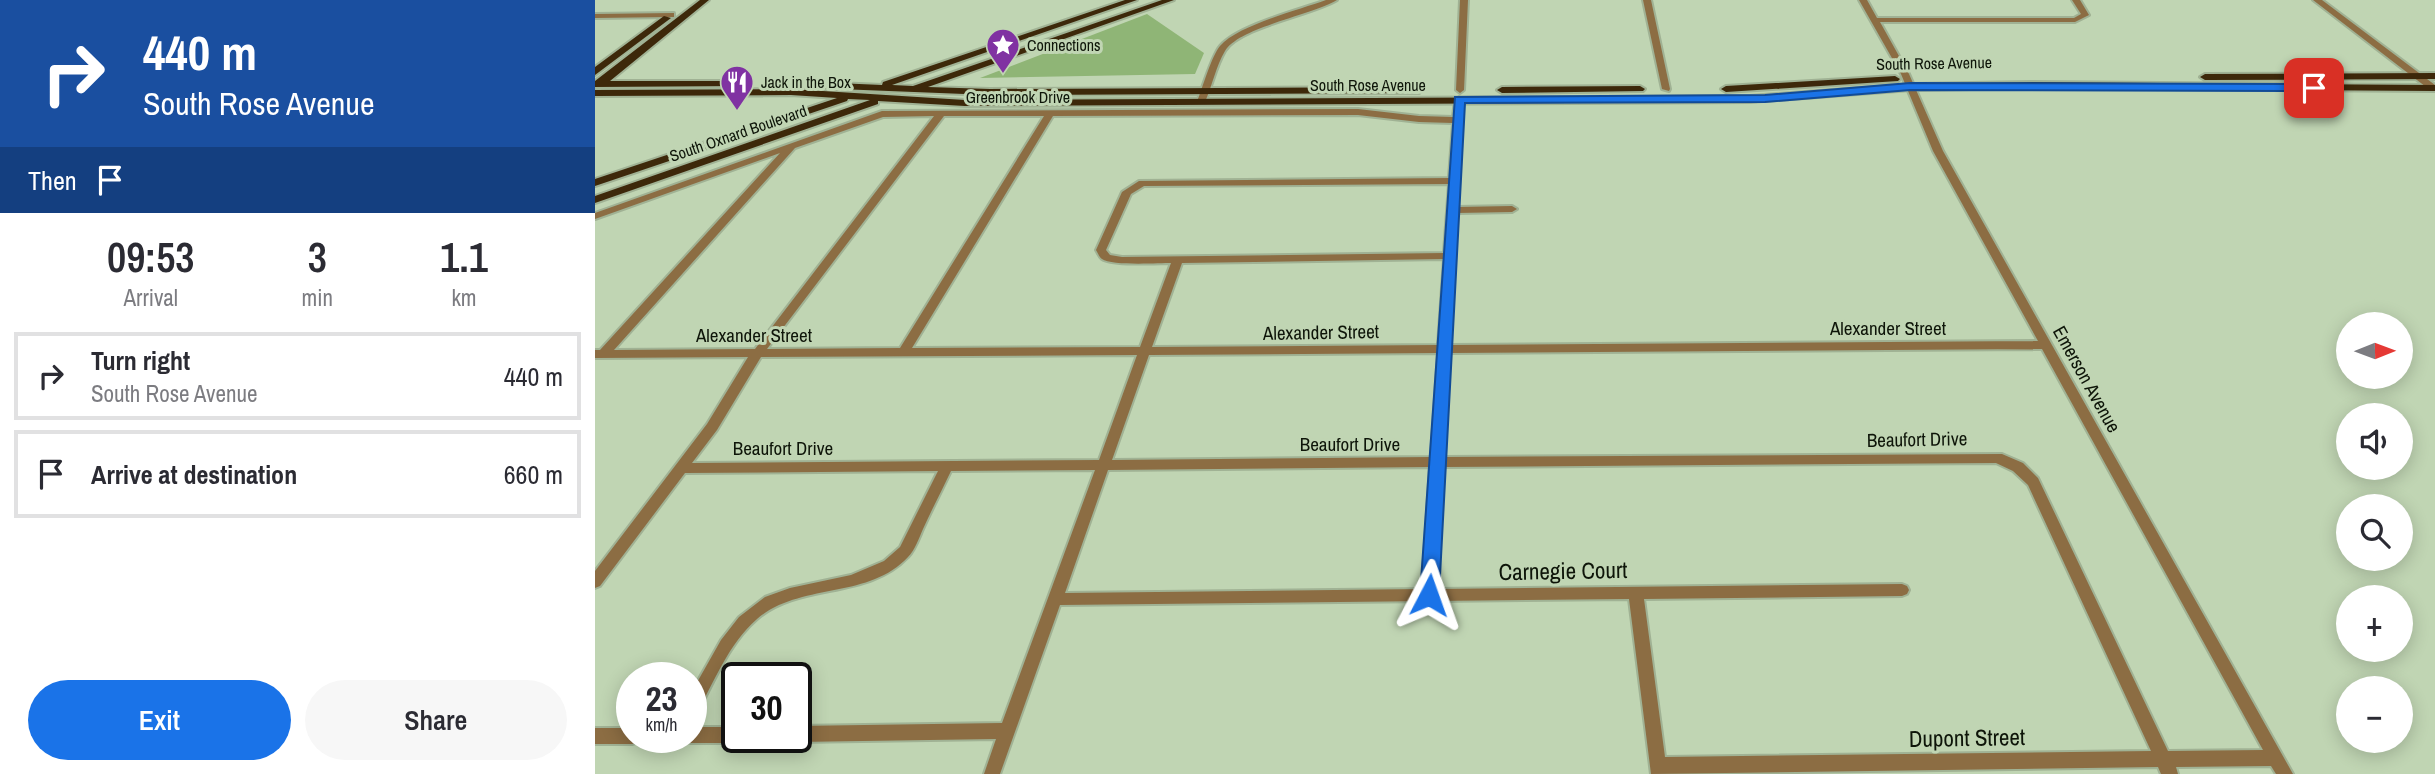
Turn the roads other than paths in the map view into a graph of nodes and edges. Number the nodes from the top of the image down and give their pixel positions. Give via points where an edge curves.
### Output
1 (691, 0) edge
2 (705, 0) edge
3 (1133, 0) edge
4 (1170, 0) edge
5 (1333, 0) edge
6 (1464, 0) edge
7 (1647, 0) edge
8 (1863, 0) edge
9 (2076, 0) edge
10 (2317, 0) edge
11 (671, 15) junction
12 (595, 16) edge
13 (1874, 20) junction
14 (1043, 45) junction
15 (946, 64) junction
16 (595, 72) edge
17 (2416, 75) junction
18 (2435, 82) edge
19 (1909, 83) junction
20 (779, 84) junction
21 (596, 87) edge
22 (876, 88) junction
23 (2314, 88) junction
24 (909, 89) junction
25 (1667, 89) junction
26 (1205, 90) junction
27 (791, 92) junction
28 (990, 92) junction
29 (1460, 95) junction
30 (850, 96) junction
31 (881, 99) junction
32 (1201, 102) junction
33 (1050, 113) junction
34 (941, 114) junction
35 (1458, 120) junction
36 (730, 136) junction
37 (795, 144) junction
38 (595, 181) edge
39 (1454, 181) junction
40 (595, 200) edge
41 (1511, 205) dead end
42 (1453, 206) junction
43 (595, 216) edge
44 (1450, 256) junction
45 (1178, 258) junction
46 (2046, 345) junction
47 (1445, 348) junction
48 (1145, 350) junction
49 (904, 352) junction
50 (759, 353) junction
51 (599, 354) edge
52 (1438, 462) junction
53 (1103, 464) junction
54 (947, 466) junction
55 (681, 468) junction
56 (595, 582) edge
57 (1902, 590) dead end
58 (1636, 593) junction
59 (1429, 595) junction
60 (1056, 599) junction
61 (707, 681) edge
62 (1008, 731) junction
63 (812, 734) edge
64 (595, 736) edge
65 (616, 736) edge
66 (2276, 758) junction
67 (2167, 766) edge
68 (1658, 770) edge
69 (992, 774) edge
70 (2285, 774) edge

1 - 11 main road
2 - 21 main road
3 - 15 main road, South Oxnard Boulevard
4 - 14 main road, South Oxnard Boulevard
5 - 26 street via 1233,40 1222,48
6 - 29 street
7 - 25 street
8 - 13 street, Emerson Avenue
9 - 13 street via 2085,15 2070,20
10 - 17 street
11 - 12 street
11 - 16 main road
13 - 19 street, Emerson Avenue
14 - 24 main road, South Oxnard Boulevard
14 - 28 main road via 967,78 969,85
15 - 20 main road via 880,79
15 - 22 main road, South Oxnard Boulevard
17 - 18 main road, South Rose Avenue
17 - 19 main road, South Rose Avenue
17 - 23 main road via 2414,79 2346,81
18 - 23 main road, South Rose Avenue
19 - 23 main road, South Rose Avenue
19 - 25 main road, South Rose Avenue via 1850,80 1763,89
19 - 29 main road, South Rose Avenue via 1765,99
19 - 46 street, Emerson Avenue via 1938,151
20 - 21 main road, South Rose Avenue
20 - 22 main road, South Rose Avenue
21 - 27 main road, South Rose Avenue
22 - 24 main road, South Rose Avenue
22 - 30 main road, South Oxnard Boulevard
24 - 28 main road, South Rose Avenue
24 - 31 main road, South Oxnard Boulevard
25 - 29 main road, South Rose Avenue
26 - 28 main road, South Rose Avenue
26 - 29 main road, South Rose Avenue
26 - 32 street
27 - 30 main road, South Rose Avenue
27 - 36 main road via 800,99 797,107
29 - 32 main road, South Rose Avenue
29 - 35 street
30 - 31 main road, South Rose Avenue
30 - 36 main road, South Oxnard Boulevard
31 - 32 main road, South Rose Avenue
31 - 40 main road, South Oxnard Boulevard
33 - 34 street, Greenbrook Drive
33 - 35 street, Greenbrook Drive via 1358,112
33 - 49 street
34 - 37 street, Greenbrook Drive via 874,116
34 - 50 street
35 - 39 street
36 - 38 main road, South Oxnard Boulevard
37 - 43 street, Greenbrook Drive
37 - 51 street
39 - 42 street
39 - 45 street via 1151,181 1135,185 1127,192 1101,250 1105,256 1122,260
41 - 42 street
42 - 44 street
44 - 45 street
44 - 47 street
45 - 48 street
46 - 47 street, Alexander Street
46 - 66 street, Emerson Avenue
47 - 48 street, Alexander Street
47 - 52 street
48 - 49 street, Alexander Street
48 - 53 street
49 - 50 street, Alexander Street
50 - 51 street, Alexander Street
50 - 55 street
52 - 53 street, Beaufort Drive
52 - 59 street
52 - 67 street, Beaufort Drive via 1987,457 2018,467 2033,482
53 - 54 street, Beaufort Drive
53 - 60 street
54 - 55 street, Beaufort Drive
54 - 61 street via 896,561 873,575 779,597 757,609 734,635
55 - 56 street
57 - 58 street, Carnegie Court
58 - 59 street, Carnegie Court
58 - 68 street
59 - 60 street, Carnegie Court
60 - 62 street
62 - 63 street
62 - 69 street
64 - 65 street
66 - 67 street, Dupont Street
66 - 70 street, Emerson Avenue
67 - 68 street, Dupont Street

